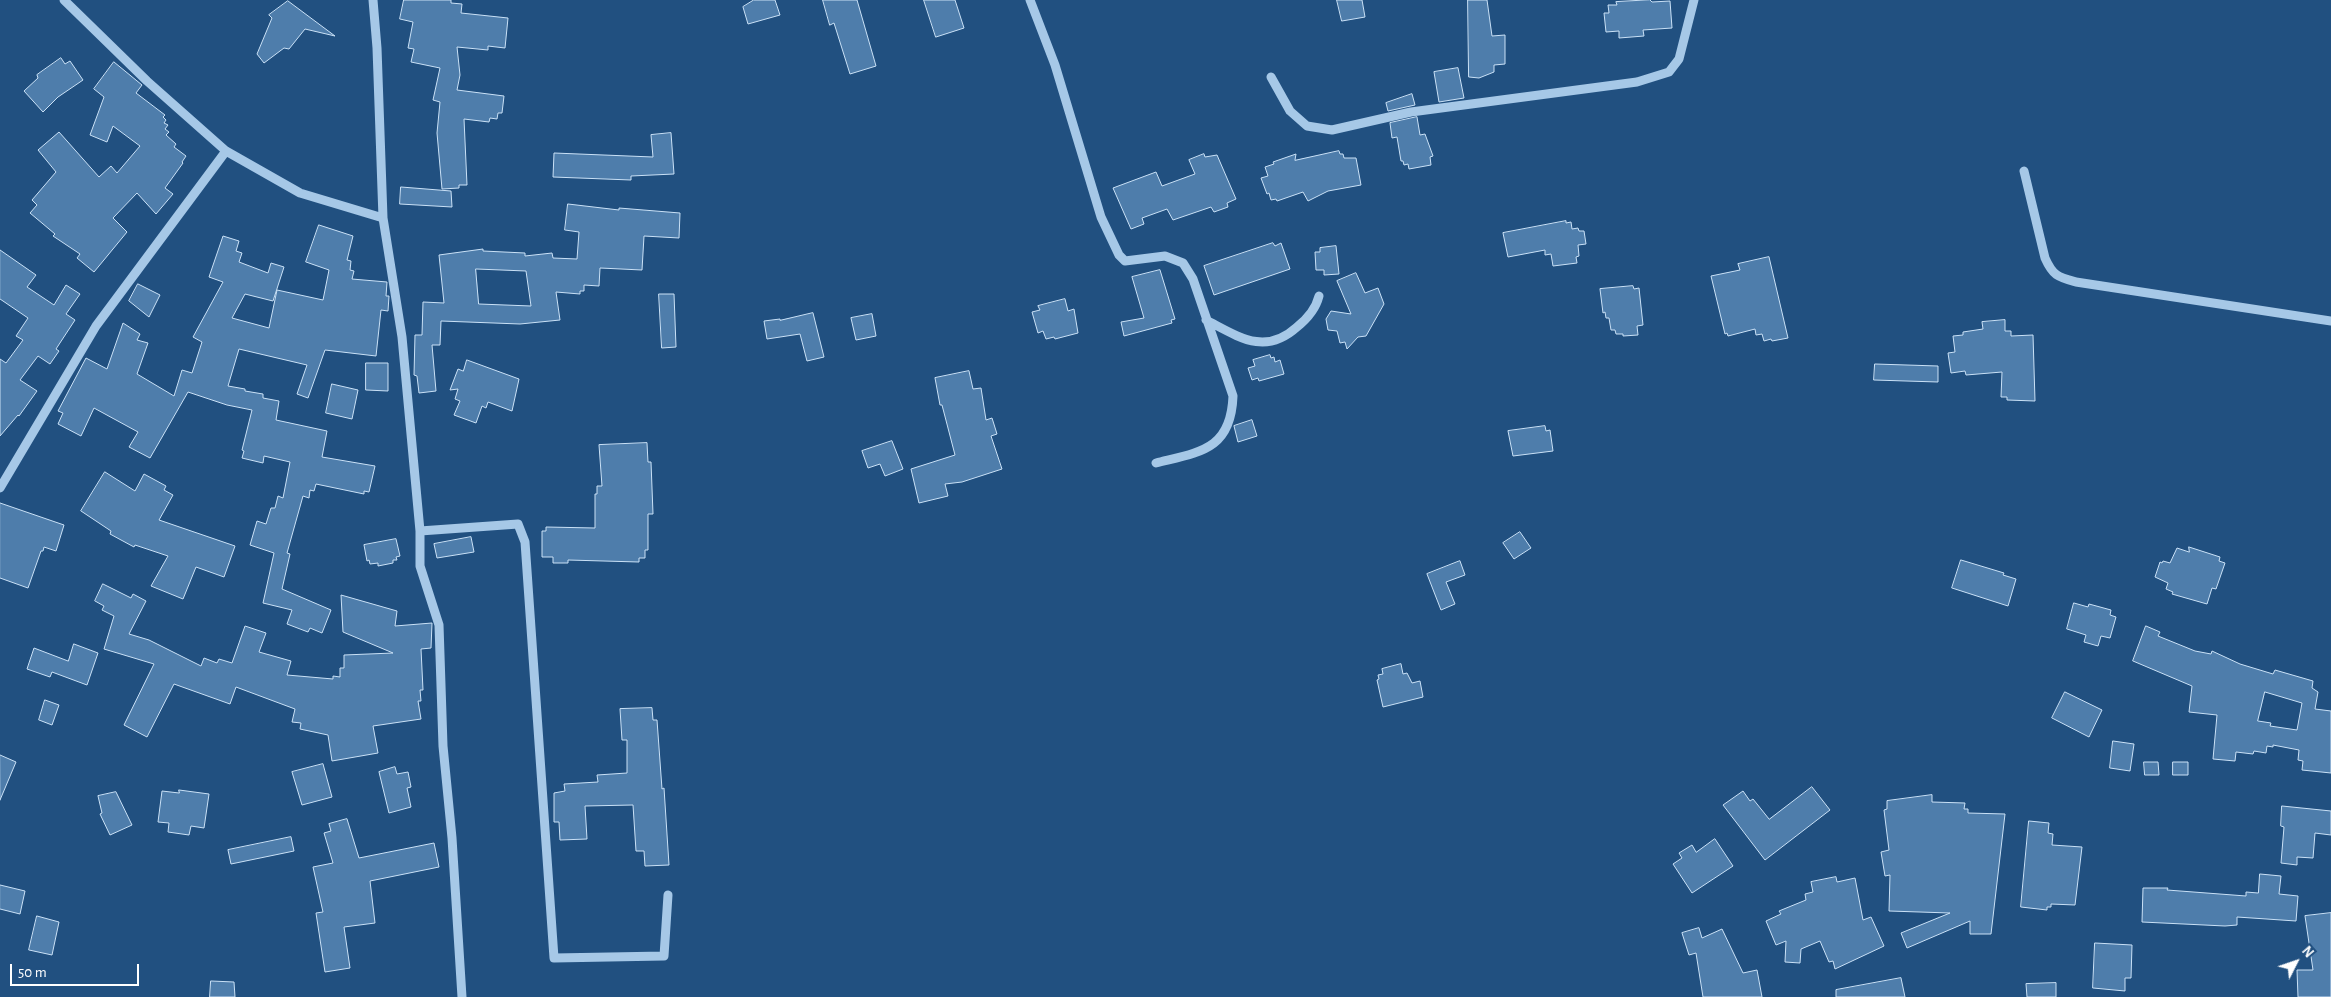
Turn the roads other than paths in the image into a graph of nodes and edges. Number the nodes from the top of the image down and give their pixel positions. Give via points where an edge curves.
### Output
1 (64, 0) edge
2 (373, 0) edge
3 (1030, 0) edge
4 (1694, 0) edge
5 (1270, 77) dead end
6 (226, 151) junction
7 (2024, 171) dead end
8 (383, 218) junction
9 (1319, 296) dead end
10 (1206, 320) junction
11 (2331, 321) edge
12 (1156, 463) dead end
13 (0, 488) edge
14 (420, 531) junction
15 (668, 895) dead end
16 (462, 997) edge

1 - 6 street via 147,81
2 - 8 street via 378,48
3 - 10 street via 1055,65 1101,217 1119,255 1125,261 1165,256 1184,263 1193,279
4 - 5 street via 1679,59 1669,72 1637,82 1410,112 1332,130 1307,126 1290,111
6 - 8 street via 300,193
6 - 13 street via 96,326
7 - 11 street via 2045,258 2051,272 2061,278
8 - 14 street via 402,337
9 - 10 street via 1312,311 1286,338 1264,343 1246,340
10 - 12 street via 1233,396 1233,414 1213,445 1198,453
14 - 15 street via 518,524 525,542 554,958 664,956
14 - 16 street via 420,566 438,625 443,746

